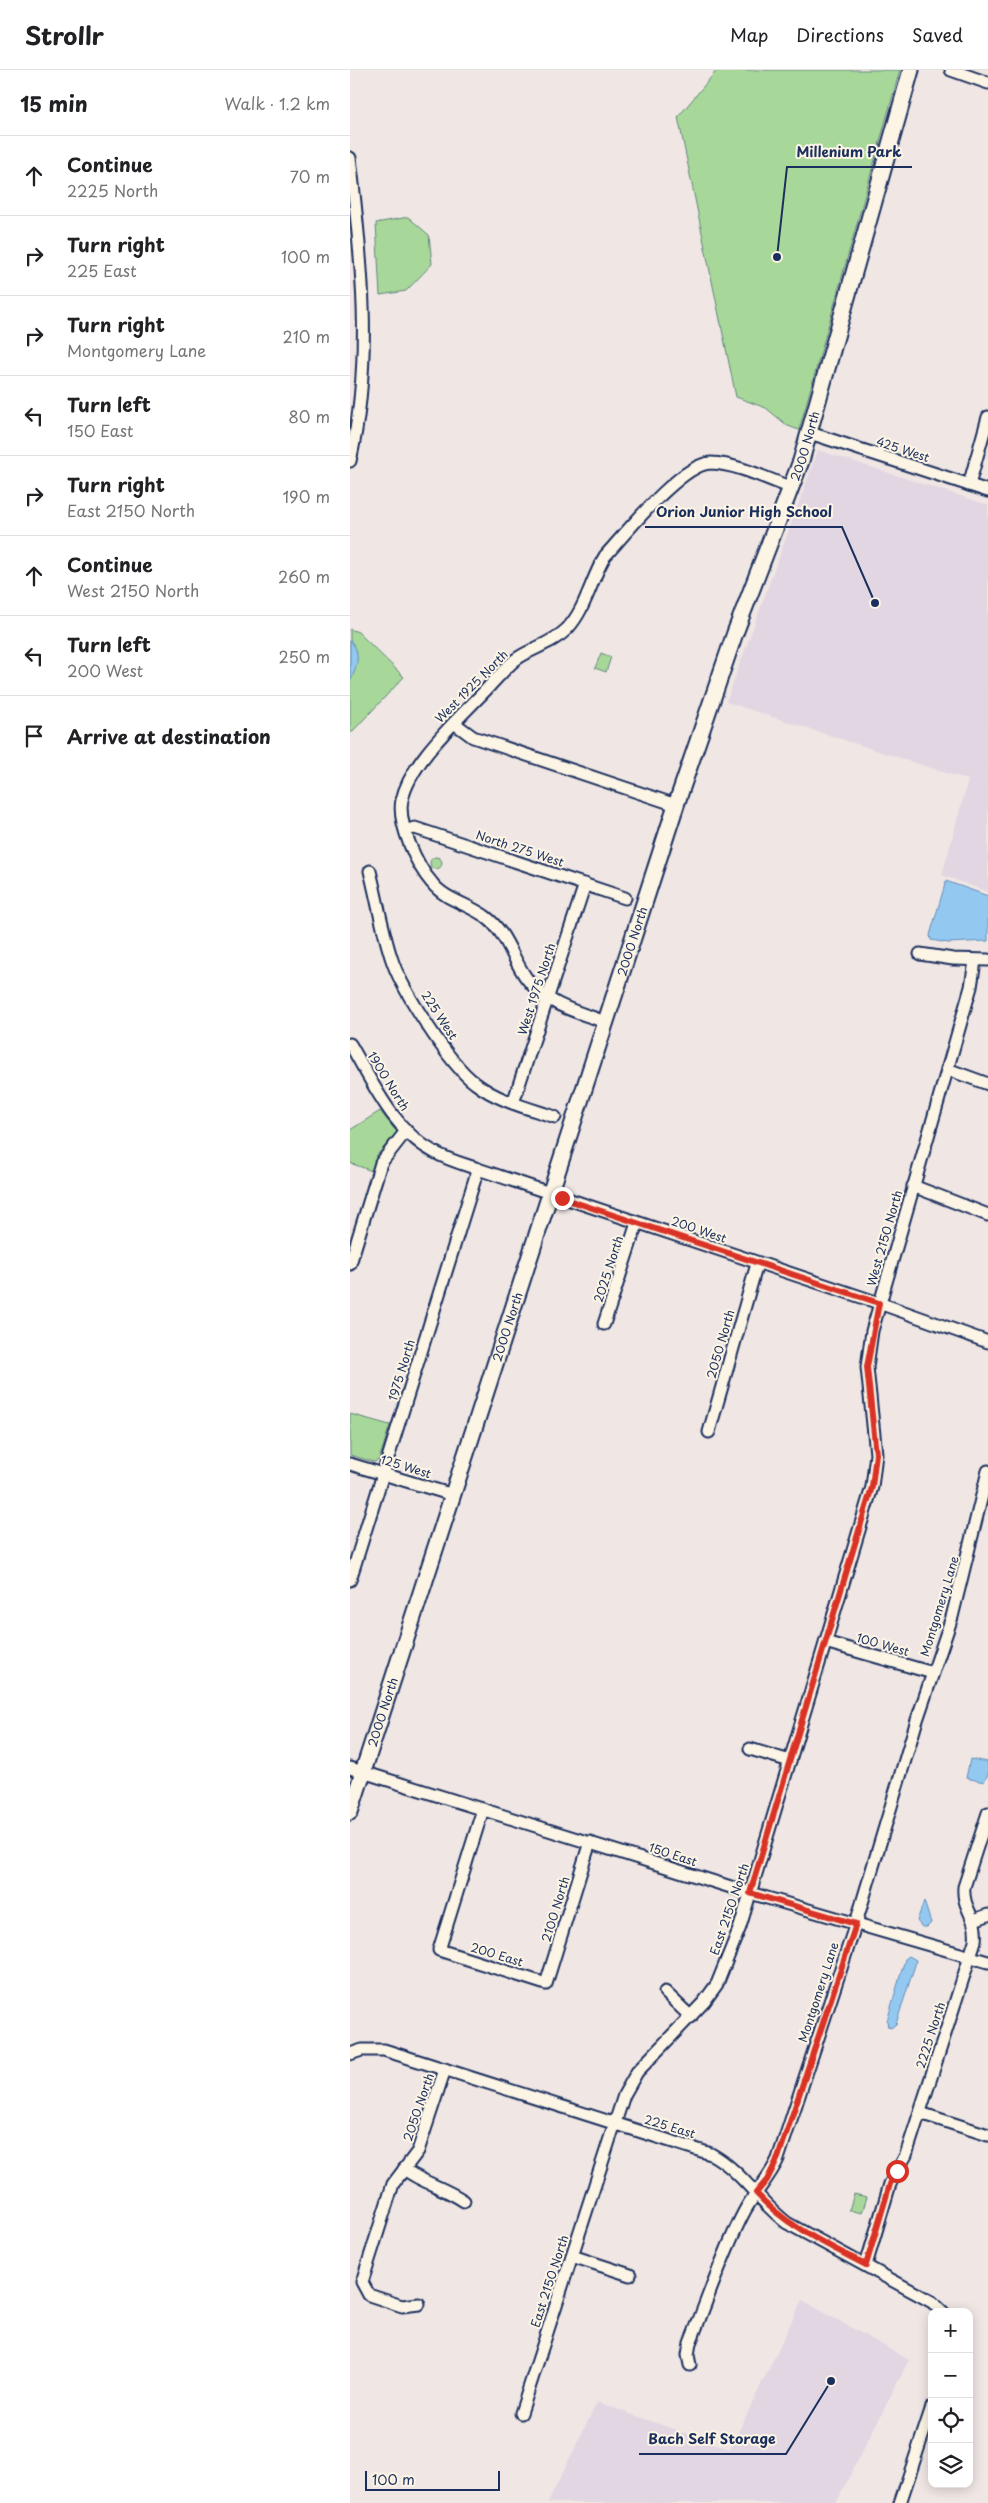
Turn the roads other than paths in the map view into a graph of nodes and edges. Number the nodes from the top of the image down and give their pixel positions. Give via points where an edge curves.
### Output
1 (911, 70) edge
2 (951, 70) edge
3 (988, 83) edge
4 (350, 158) edge
5 (362, 261) junction
6 (350, 263) edge
7 (988, 417) edge
8 (810, 433) junction
9 (350, 462) edge
10 (969, 484) junction
11 (792, 488) junction
12 (988, 491) edge
13 (454, 723) junction
14 (676, 805) junction
15 (406, 830) junction
16 (370, 871) dead end
17 (585, 884) junction
18 (625, 898) dead end
19 (920, 954) dead end
20 (988, 960) edge
21 (975, 961) junction
22 (548, 999) junction
23 (606, 1022) junction
24 (350, 1044) edge
25 (947, 1069) junction
26 (988, 1084) edge
27 (513, 1103) junction
28 (555, 1117) dead end
29 (406, 1131) junction
30 (478, 1169) junction
31 (913, 1186) junction
32 (551, 1194) junction
33 (988, 1215) edge
34 (637, 1223) junction
35 (350, 1262) edge
36 (757, 1264) junction
37 (879, 1303) junction
38 (604, 1324) dead end
39 (988, 1342) edge
40 (709, 1432) dead end
41 (350, 1464) edge
42 (988, 1471) edge
43 (383, 1474) junction
44 (453, 1495) junction
45 (350, 1580) edge
46 (825, 1642) junction
47 (933, 1673) junction
48 (750, 1749) dead end
49 (790, 1761) junction
50 (357, 1770) edge
51 (483, 1809) junction
52 (350, 1812) edge
53 (988, 1813) edge
54 (590, 1842) junction
55 (750, 1893) junction
56 (988, 1915) edge
57 (974, 1920) junction
58 (856, 1924) junction
59 (970, 1956) junction
60 (988, 1962) edge
61 (546, 1984) joint
62 (665, 1992) dead end
63 (691, 2016) junction
64 (350, 2054) edge
65 (445, 2069) junction
66 (920, 2113) junction
67 (615, 2124) junction
68 (988, 2135) edge
69 (404, 2169) junction
70 (756, 2193) junction
71 (464, 2202) dead end
72 (572, 2256) junction
73 (866, 2265) junction
74 (630, 2275) dead end
75 (418, 2304) dead end
76 (939, 2308) edge
77 (690, 2365) dead end
78 (521, 2413) dead end
79 (928, 2419) edge
80 (900, 2503) edge

1 - 8 street, 2000 North
2 - 3 street
4 - 5 street
5 - 6 street
5 - 9 street via 365,322 362,386
7 - 10 street
8 - 10 street, 425 West
8 - 11 street, 2000 North
10 - 12 street, 425 West
11 - 13 street, West 1925 North via 724,464 708,463 685,473 605,556 583,604 566,629 514,661
11 - 14 street, 2000 North via 735,633
13 - 14 street via 473,737
13 - 15 street, West 1925 North via 435,743 406,787 402,802
14 - 23 street, 2000 North
15 - 17 street, North 275 West via 415,828
15 - 22 street, West 1925 North via 413,854 433,885 487,917 508,943 528,979
16 - 27 street, 225 West via 391,958 433,1034 474,1082
17 - 18 street, North 275 West
17 - 22 street, West 1975 North
19 - 21 street
20 - 21 street
21 - 25 street, West 2150 North via 971,987
22 - 23 street, West 1925 North
22 - 27 street, West 1975 North
23 - 32 street, 2000 North
24 - 29 street, 1900 North via 391,1114
25 - 26 street
25 - 31 street, West 2150 North
27 - 28 street, 225 West
29 - 30 street, 200 West via 434,1152
29 - 35 street via 381,1164
30 - 32 street, 200 West
30 - 43 street, 1975 North
31 - 33 street
31 - 37 street, West 2150 North
32 - 34 street, 200 West
32 - 44 street, 2000 North
34 - 36 street, 200 West
34 - 38 street, 2025 North
36 - 37 street, 200 West
36 - 40 street, 2050 North
37 - 39 street, 200 West
37 - 46 street, West 2150 North via 867,1367 876,1454 872,1487
41 - 43 street, 125 West
42 - 47 street, Montgomery Lane via 959,1594
43 - 44 street, 125 West
43 - 45 street, 1975 North
44 - 50 street, 2000 North
46 - 47 street, 100 West
46 - 49 street, East 2150 North
47 - 58 street, Montgomery Lane
48 - 49 street
49 - 55 street, East 2150 North
50 - 51 street, 150 East
50 - 52 street, 2000 North
51 - 54 street, 150 East
51 - 61 street, 200 East via 439,1950
53 - 57 street, 2225 North via 964,1887 965,1906
54 - 55 street, 150 East
54 - 61 street, 2100 North
55 - 58 street, 150 East
55 - 63 street, East 2150 North via 717,1984
56 - 57 street
57 - 59 street, 2225 North via 977,1930
58 - 59 street, 150 East
58 - 70 street, Montgomery Lane via 778,2158
59 - 60 street, 150 East
59 - 66 street, 2225 North
62 - 63 street
63 - 67 street, East 2150 North via 637,2072 624,2095
64 - 65 street, 225 East via 362,2050 384,2050
65 - 67 street, 225 East
65 - 69 street, 2050 North via 418,2151
66 - 68 street
66 - 73 street, 2225 North via 906,2155 890,2184
67 - 70 street, 225 East via 711,2154 730,2166
67 - 72 street, East 2150 North
69 - 71 street via 418,2180 449,2191
69 - 75 street, 2050 North via 393,2184 362,2282 369,2296 402,2306
70 - 73 street, 225 East via 792,2226
70 - 77 street, Montgomery Lane via 740,2220 690,2343
72 - 74 street
72 - 78 street, East 2150 North
73 - 76 street, 225 East
79 - 80 street

